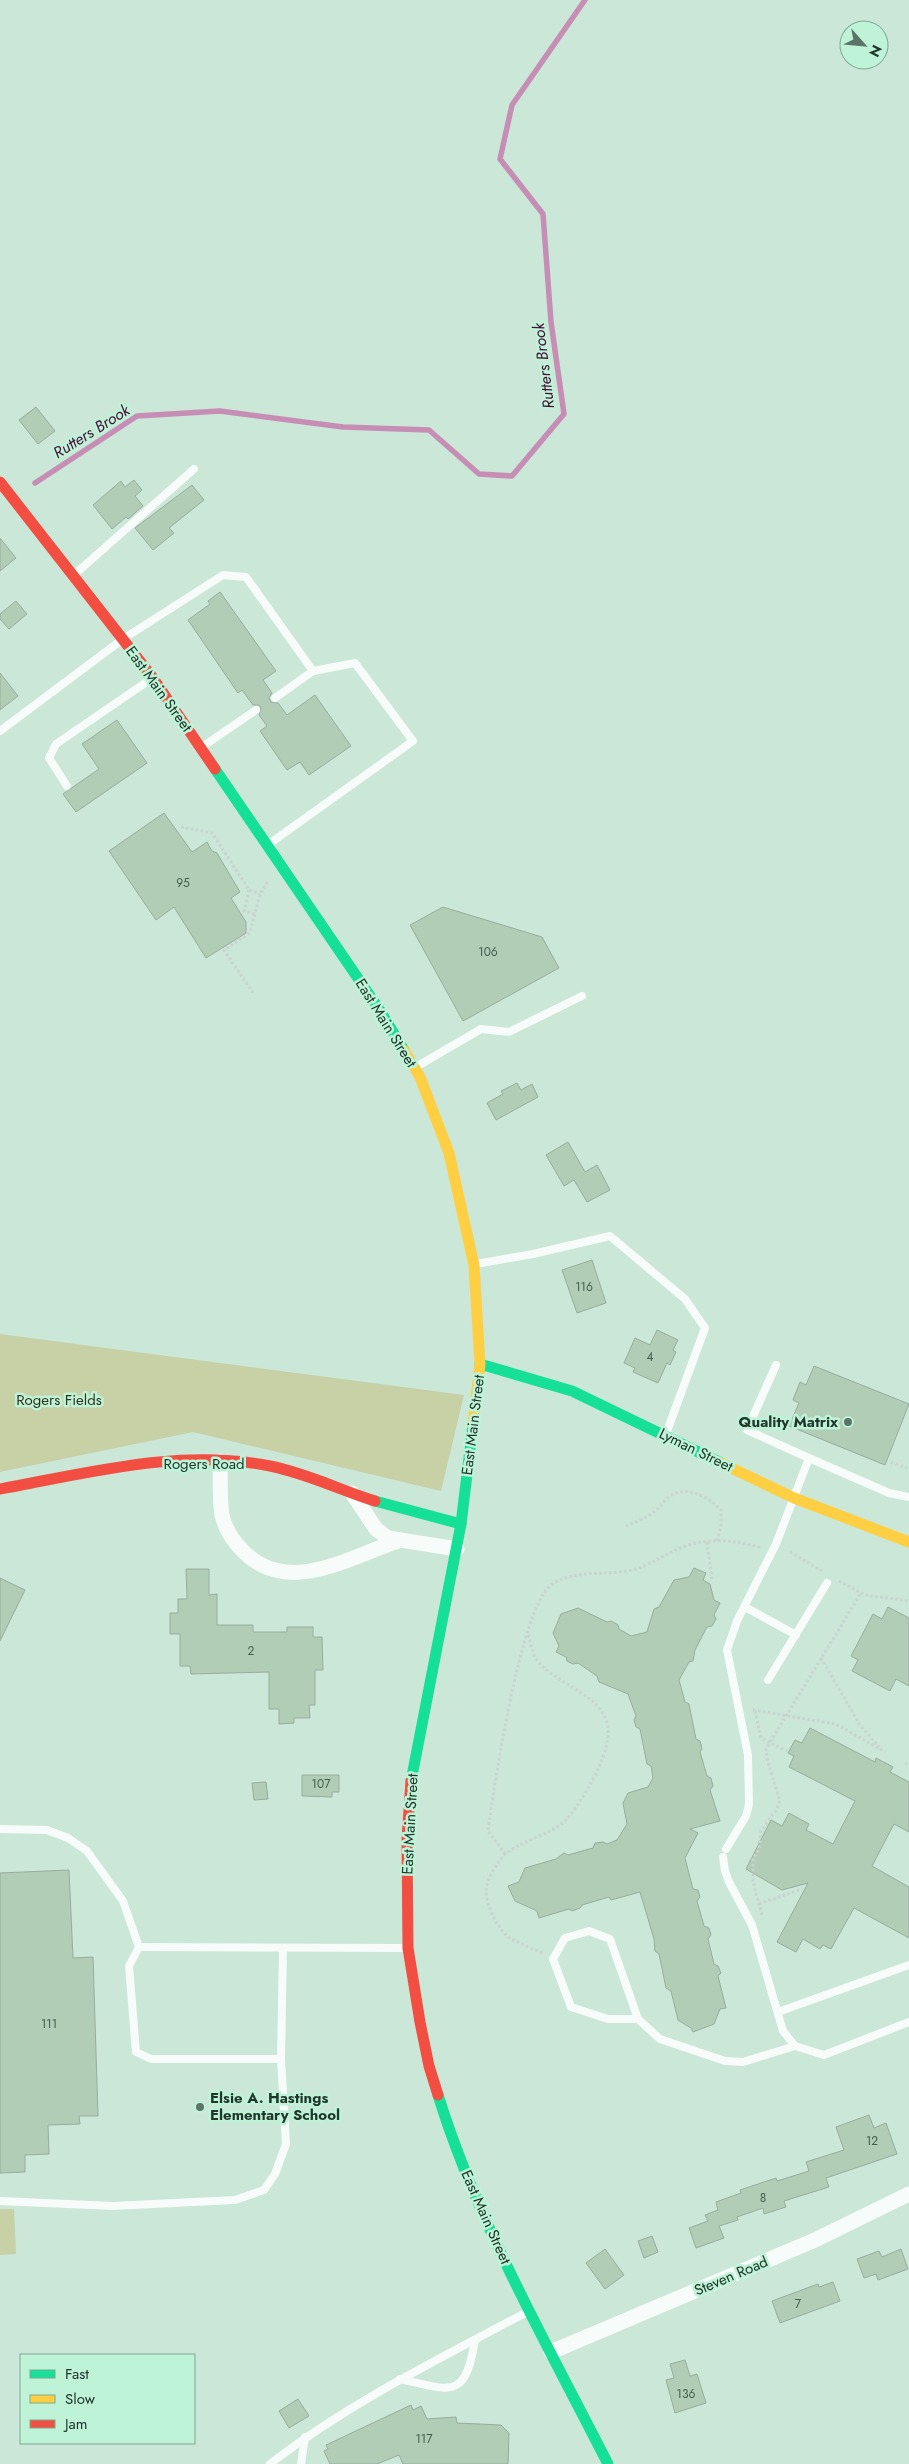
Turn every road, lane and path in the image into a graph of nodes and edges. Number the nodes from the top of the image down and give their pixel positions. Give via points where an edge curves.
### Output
1 (194, 469) dead end
2 (0, 482) edge
3 (73, 576) junction
4 (123, 639) junction
5 (313, 671) junction
6 (153, 678) junction
7 (275, 698) dead end
8 (256, 710) dead end
9 (0, 731) edge
10 (201, 748) junction
11 (67, 786) dead end
12 (181, 827) dead end
13 (267, 845) junction
14 (271, 876) dead end
15 (249, 890) junction
16 (260, 894) junction
17 (255, 914) junction
18 (253, 992) dead end
19 (582, 996) dead end
20 (414, 1068) junction
21 (474, 1265) junction
22 (480, 1364) junction
23 (776, 1365) dead end
24 (665, 1436) junction
25 (809, 1458) junction
26 (220, 1461) junction
27 (891, 1462) dead end
28 (909, 1469) edge
29 (3, 1489) edge
30 (352, 1493) junction
31 (909, 1497) edge
32 (794, 1498) junction
33 (0, 1504) edge
34 (461, 1524) junction
35 (626, 1526) dead end
36 (398, 1541) junction
37 (716, 1541) junction
38 (706, 1542) junction
39 (909, 1542) edge
40 (457, 1548) junction
41 (762, 1548) dead end
42 (790, 1552) dead end
43 (827, 1579) joint
44 (836, 1579) dead end
45 (712, 1580) dead end
46 (861, 1593) junction
47 (909, 1601) edge
48 (745, 1607) junction
49 (528, 1634) junction
50 (796, 1635) junction
51 (821, 1658) junction
52 (768, 1680) dead end
53 (786, 1716) junction
54 (770, 1742) junction
55 (881, 1749) junction
56 (787, 1751) dead end
57 (886, 1752) dead end
58 (0, 1829) edge
59 (505, 1854) junction
60 (802, 1889) dead end
61 (759, 1904) junction
62 (764, 1922) dead end
63 (139, 1947) junction
64 (283, 1948) junction
65 (408, 1948) junction
66 (554, 1959) junction
67 (909, 1965) edge
68 (778, 2012) junction
69 (638, 2019) junction
70 (909, 2022) edge
71 (795, 2046) junction
72 (281, 2059) junction
73 (909, 2194) edge
74 (0, 2201) edge
75 (531, 2310) junction
76 (475, 2340) junction
77 (551, 2352) junction
78 (400, 2380) junction
79 (305, 2437) junction
80 (270, 2464) edge
81 (301, 2464) edge
82 (608, 2464) edge

1 - 3 lane
2 - 3 main road, East Main Street
3 - 4 main road, East Main Street
4 - 5 lane via 223,575 246,577
4 - 6 main road, East Main Street
4 - 9 lane
5 - 7 lane
5 - 13 lane via 355,663 413,741
6 - 10 main road, East Main Street
6 - 11 lane via 56,744 49,758
8 - 10 lane
10 - 13 main road, East Main Street
12 - 15 path via 212,833
13 - 20 main road, East Main Street via 379,1010
14 - 16 path
15 - 16 path
15 - 17 path via 244,910
16 - 17 path
17 - 18 path via 250,933 224,950
19 - 20 lane via 509,1032 481,1029
20 - 21 main road, East Main Street via 449,1152
21 - 22 main road, East Main Street
21 - 24 lane via 610,1236 685,1300 705,1328
22 - 24 main road, Lyman Street via 572,1391
22 - 34 main road, East Main Street
23 - 25 lane via 747,1430
24 - 32 main road, Lyman Street
25 - 31 lane via 889,1493
25 - 32 lane
26 - 29 main road, Rogers Road via 129,1466
26 - 30 main road, Rogers Road via 270,1466
26 - 36 street via 222,1515 230,1534 252,1560 264,1566 300,1573 336,1565
27 - 28 path
29 - 33 street
30 - 34 main road, Rogers Road
30 - 36 street via 376,1529
32 - 39 main road, Lyman Street
32 - 48 lane
34 - 40 main road, East Main Street
35 - 37 path via 655,1511 669,1497 682,1491 701,1495 722,1510 722,1527
36 - 40 street
37 - 38 path
37 - 41 path via 746,1543
38 - 45 path
38 - 49 path via 677,1549 639,1568 575,1575 550,1586 539,1602
40 - 65 main road, East Main Street via 412,1773
42 - 43 path
43 - 50 lane
44 - 46 path
46 - 47 path
46 - 51 path
48 - 50 lane
48 - 68 lane via 727,1650 748,1755 749,1804 746,1816 725,1853 725,1871 752,1925
49 - 59 path via 498,1762 488,1831
49 - 59 path via 535,1657 606,1715 608,1737 602,1759 578,1805 563,1822
50 - 52 lane
51 - 53 path
51 - 55 path via 860,1725
53 - 54 path
53 - 54 path via 754,1711 761,1738
53 - 55 path via 836,1724
54 - 56 path
54 - 61 path via 766,1749 767,1759 780,1801 762,1831 759,1849 753,1859 753,1882
55 - 57 path
58 - 63 lane via 47,1830 68,1838 87,1851 123,1901
59 - 66 path via 486,1890 492,1913 506,1935
60 - 61 path
61 - 62 path
63 - 64 lane
63 - 72 lane via 129,1966 136,2052 141,2056 151,2059
64 - 65 lane
64 - 72 lane
65 - 75 main road, East Main Street via 429,2066 453,2143 504,2259
66 - 69 lane via 570,2006 608,2019
66 - 69 lane via 565,1938 590,1931 610,1939
67 - 68 lane
68 - 71 lane via 783,2030
69 - 71 lane via 660,2039 725,2060 743,2062
70 - 71 lane via 824,2055
72 - 74 lane via 286,2144 275,2174 264,2190 235,2200 113,2206
73 - 77 street, Steven Road via 815,2240
75 - 76 lane
75 - 77 main road, East Main Street
76 - 78 lane
76 - 78 lane via 467,2376 457,2386 438,2388
77 - 82 main road, East Main Street
78 - 79 lane
79 - 80 lane
79 - 81 lane

